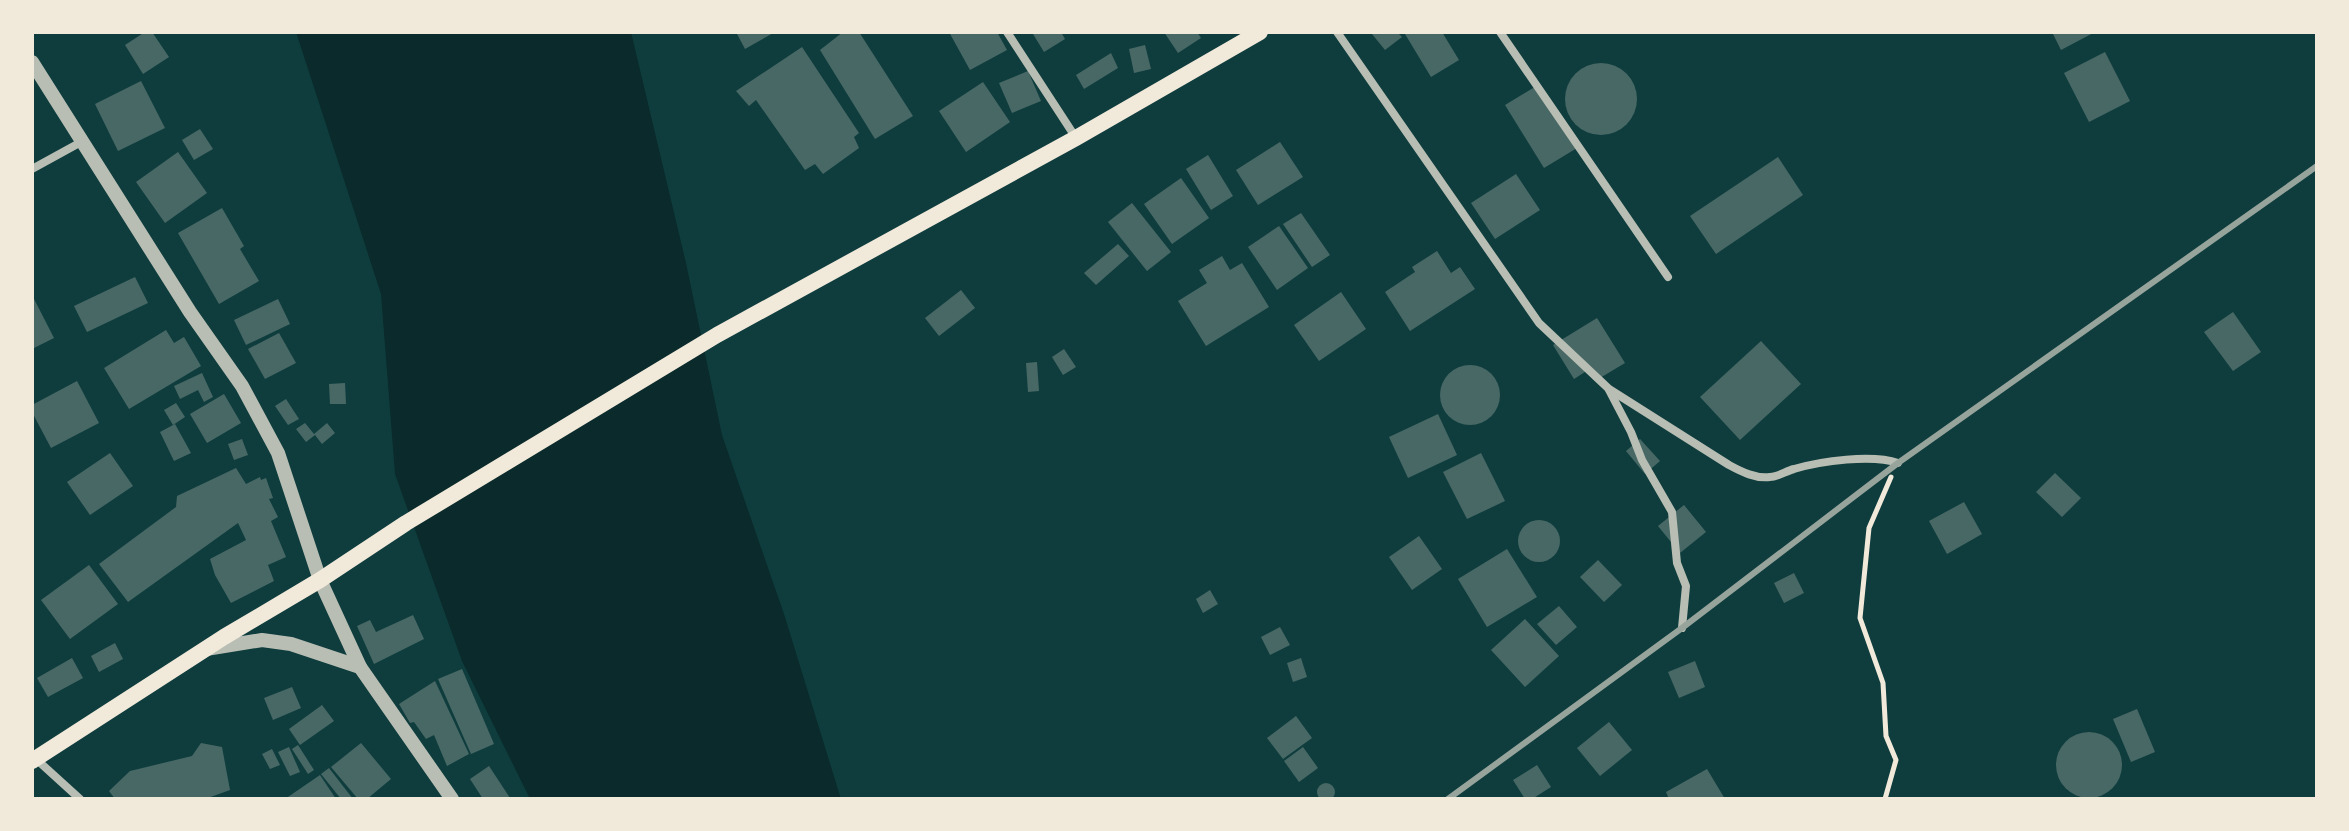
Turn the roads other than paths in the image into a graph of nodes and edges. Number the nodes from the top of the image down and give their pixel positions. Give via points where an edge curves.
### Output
1 (1007, 32) edge
2 (1260, 32) edge
3 (1337, 32) edge
4 (1500, 32) edge
5 (32, 62) edge
6 (1076, 138) junction
7 (83, 141) junction
8 (32, 169) edge
9 (1668, 277) dead end
10 (1609, 389) junction
11 (1898, 463) road end
12 (320, 580) junction
13 (1682, 628) dead end
14 (206, 649) junction
15 (360, 667) junction
16 (34, 760) edge
17 (80, 799) edge
18 (452, 799) edge

1 - 6 street
2 - 6 main road
3 - 10 street via 1539,323
4 - 9 street
5 - 7 street
6 - 12 main road via 717,335
7 - 8 street
7 - 12 street via 242,386 278,453
10 - 11 street via 1749,475 1771,478 1817,464 1884,458
10 - 13 street via 1672,512 1677,563 1686,586
12 - 14 main road
12 - 15 street
14 - 15 street via 262,640
14 - 16 main road
15 - 18 street
16 - 17 street

